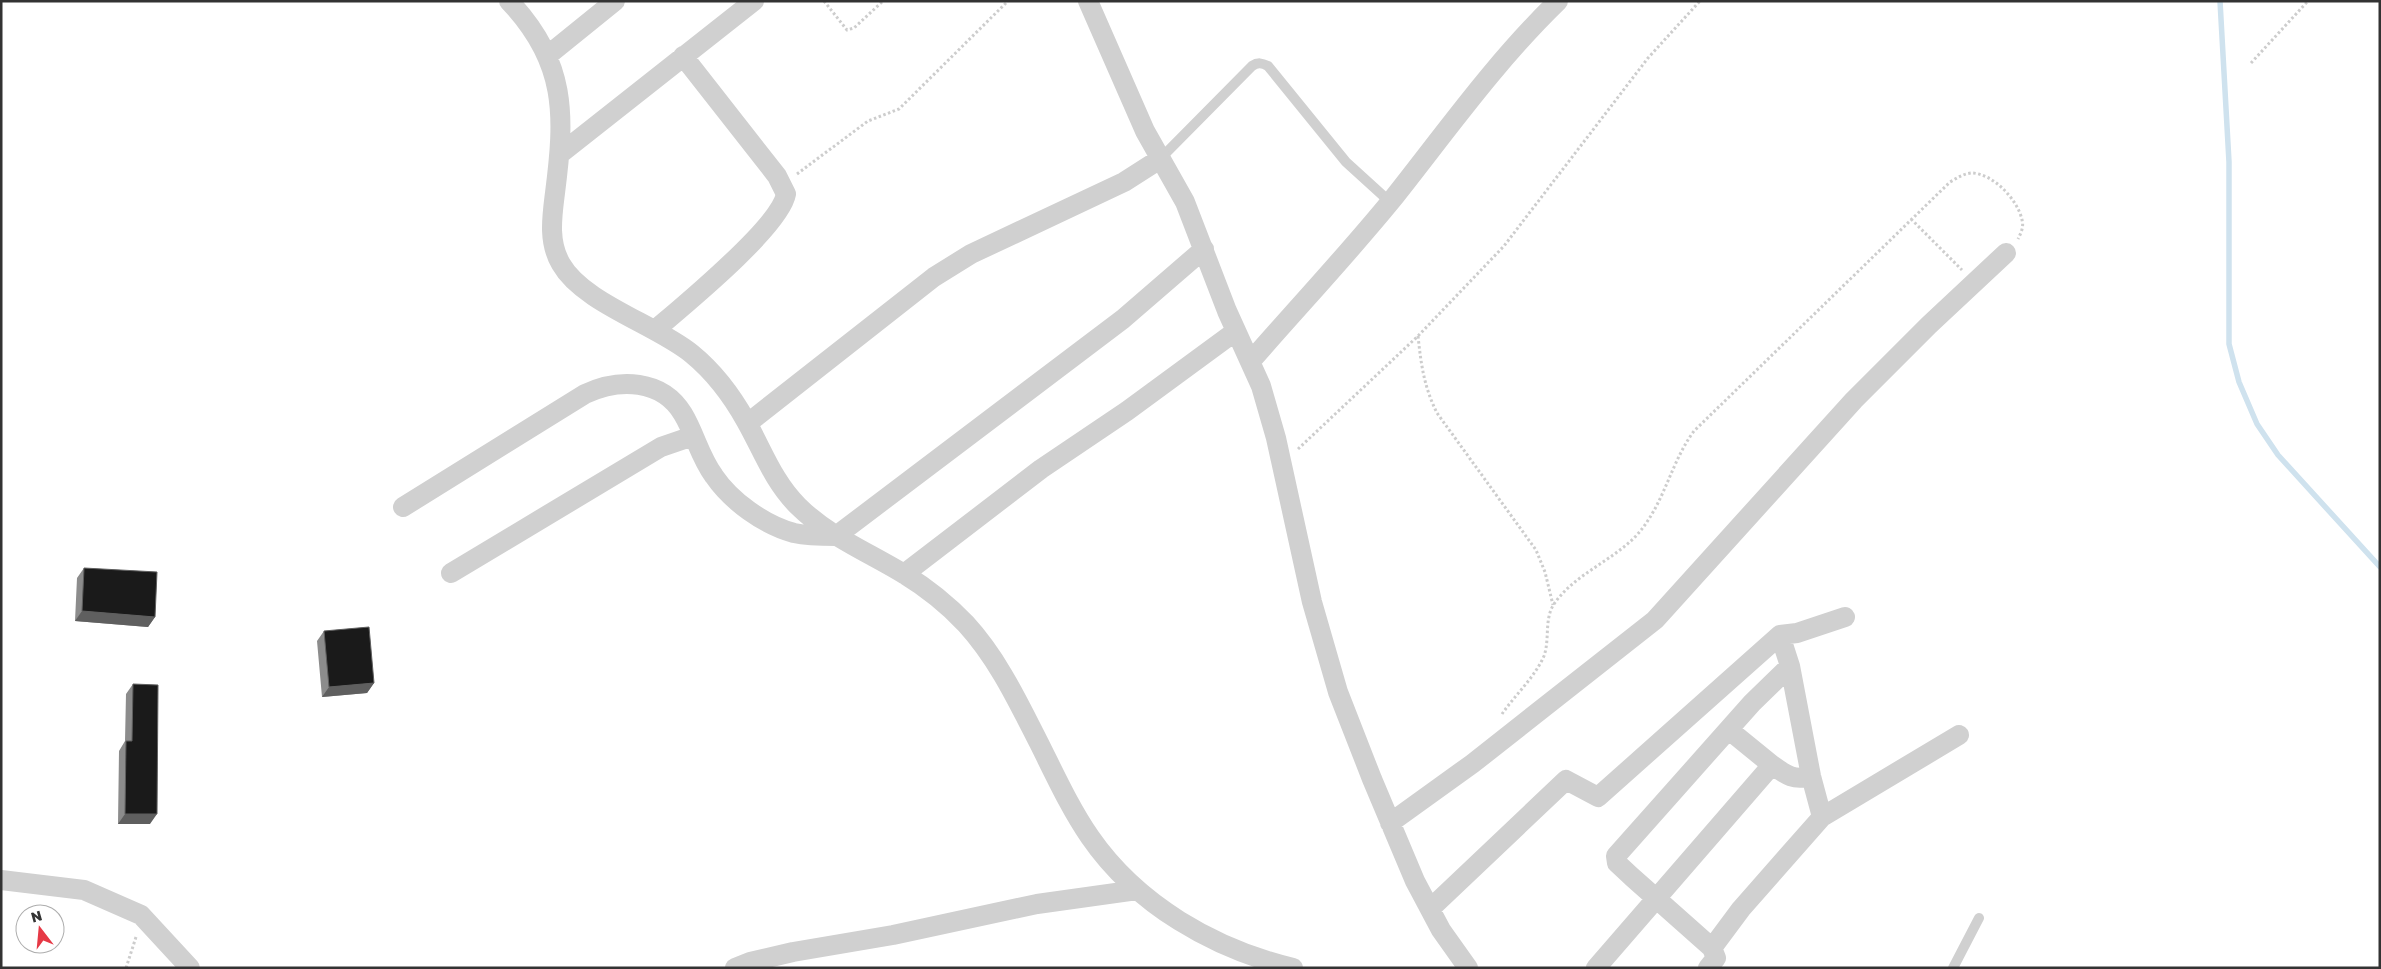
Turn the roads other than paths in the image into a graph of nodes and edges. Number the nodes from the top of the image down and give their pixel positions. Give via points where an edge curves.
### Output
1 (509, 1) edge
2 (615, 1) edge
3 (754, 1) edge
4 (1088, 1) edge
5 (1558, 1) edge
6 (547, 56) junction
7 (683, 56) junction
8 (560, 154) junction
9 (1160, 159) junction
10 (1390, 202) junction
11 (1204, 249) junction
12 (2006, 253) road end
13 (655, 330) junction
14 (1236, 331) junction
15 (1251, 360) junction
16 (748, 423) junction
17 (694, 436) junction
18 (403, 507) dead end
19 (836, 536) junction
20 (451, 572) dead end
21 (904, 574) junction
22 (1845, 617) dead end
23 (1780, 635) junction
24 (1790, 666) junction
25 (1729, 730) junction
26 (1959, 735) dead end
27 (1772, 765) junction
28 (1811, 776) junction
29 (1822, 817) junction
30 (1390, 822) junction
31 (1, 880) edge
32 (1136, 890) junction
33 (1655, 899) junction
34 (1430, 909) junction
35 (1979, 918) dead end
36 (1710, 958) edge
37 (190, 968) edge
38 (735, 968) edge
39 (1293, 968) edge
40 (1468, 968) edge
41 (1596, 968) edge
42 (1953, 968) edge

1 - 6 street via 532,28
2 - 6 street
3 - 7 street
4 - 9 street
5 - 10 street via 1486,79
6 - 8 street via 560,98
7 - 8 street
7 - 13 street via 786,194 782,204 751,243
8 - 13 street via 552,229 560,263 585,290
9 - 10 lane via 1252,66 1263,64 1268,66 1346,162
9 - 11 street via 1185,202
9 - 16 street via 1124,182 989,245 934,277
10 - 15 street
11 - 14 street
11 - 19 street via 1122,319
12 - 30 street via 1854,400 1655,620 1472,764
13 - 16 street via 692,354 723,386
14 - 15 street
14 - 21 street via 1042,469
15 - 30 street via 1270,412 1324,648 1354,736
16 - 19 street via 768,466 782,486 798,505
17 - 18 street via 683,413 666,394 640,385 612,385 586,394
17 - 19 street via 707,465 722,487 759,516 794,533
17 - 20 street via 656,450
19 - 21 street
21 - 32 street via 946,605 983,643 1011,688 1078,818 1104,856
22 - 23 street via 1798,633
23 - 24 street
23 - 34 street via 1598,797 1566,780
24 - 25 street via 1774,679
24 - 28 street
25 - 27 street
25 - 33 street via 1616,856 1617,863
26 - 29 street
27 - 28 street via 1791,778
27 - 33 street
28 - 29 street
29 - 36 street via 1741,909
30 - 34 street
31 - 37 street via 84,890 141,915
32 - 38 street via 1037,904 893,935 793,952
32 - 39 street via 1186,924 1224,944
33 - 36 street
33 - 41 street
34 - 40 street
35 - 42 lane

